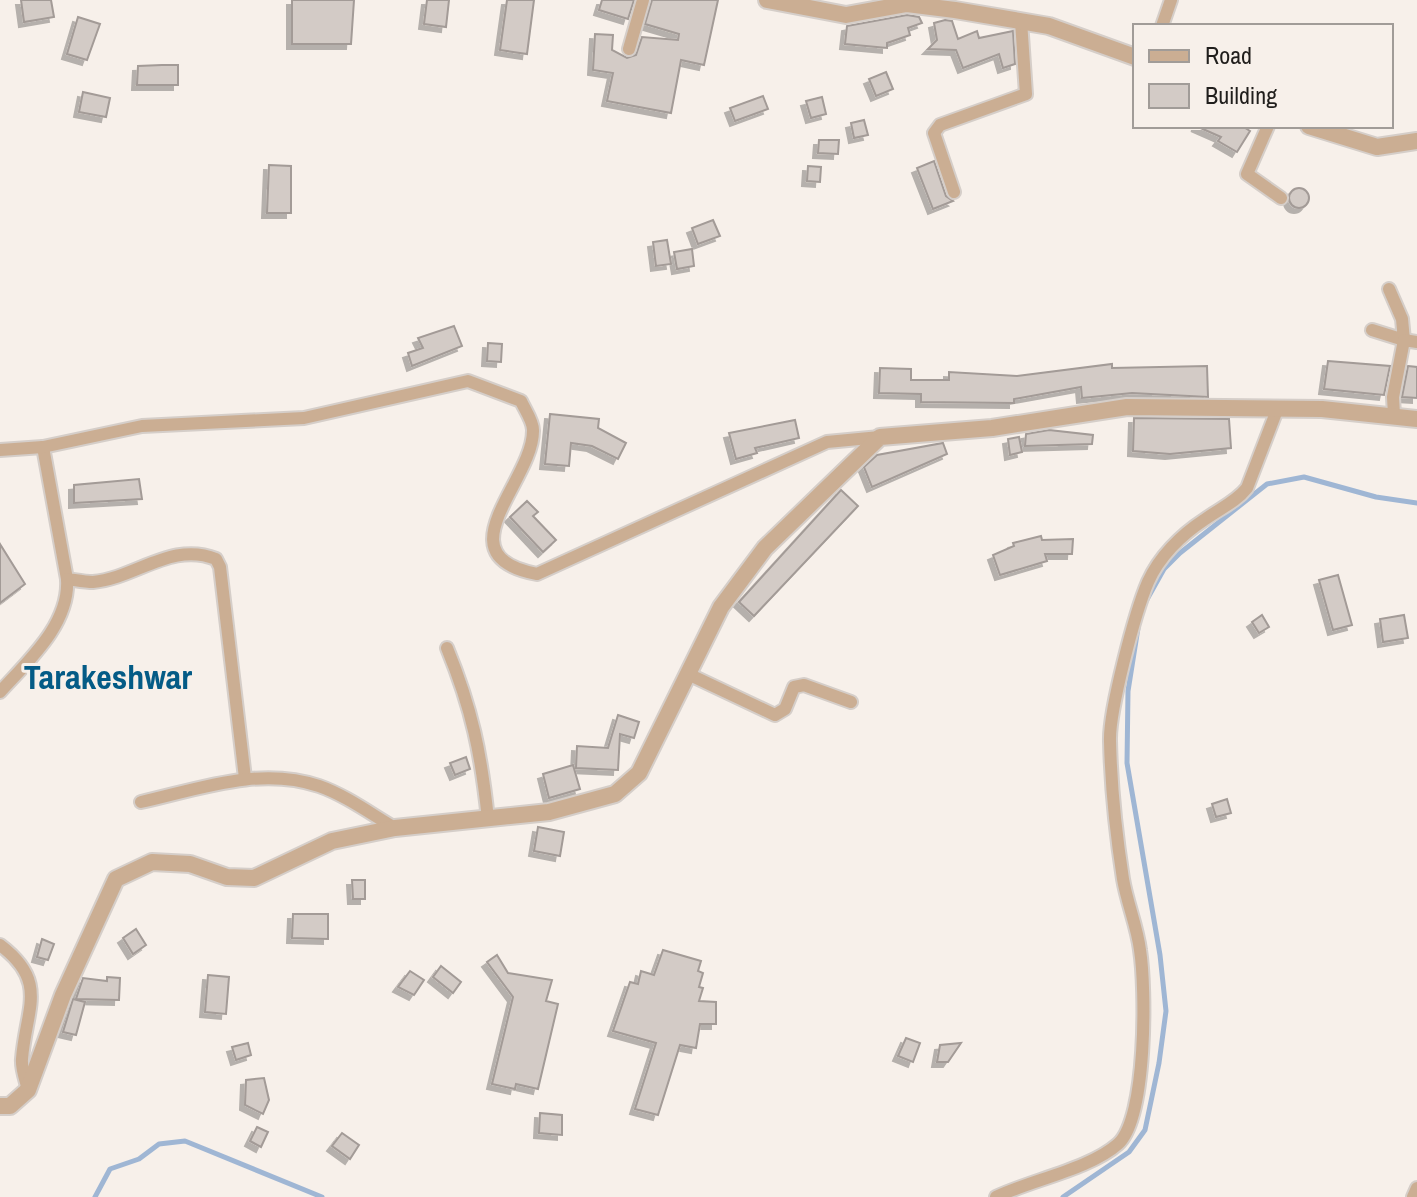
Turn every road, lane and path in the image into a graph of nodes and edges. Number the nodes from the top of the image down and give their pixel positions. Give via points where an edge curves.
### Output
1 (643, 0) edge
2 (767, 0) edge
3 (1171, 0) edge
4 (907, 2) edge
5 (956, 5) edge
6 (1021, 21) junction
7 (1163, 24) edge
8 (629, 49) dead end
9 (1133, 56) edge
10 (1267, 128) edge
11 (1315, 128) edge
12 (1417, 141) edge
13 (954, 192) dead end
14 (1281, 198) dead end
15 (1389, 289) dead end
16 (1372, 330) dead end
17 (1410, 341) edge
18 (1277, 410) junction
19 (1394, 415) junction
20 (1417, 419) edge
21 (880, 437) junction
22 (43, 447) junction
23 (0, 450) edge
24 (67, 579) junction
25 (447, 648) dead end
26 (688, 674) junction
27 (0, 692) edge
28 (851, 702) dead end
29 (245, 778) junction
30 (141, 802) dead end
31 (488, 819) junction
32 (395, 828) junction
33 (0, 945) edge
34 (28, 1090) junction
35 (0, 1106) edge
36 (1417, 1188) edge
37 (996, 1197) edge
38 (1413, 1197) edge

1 - 8 street
2 - 4 street via 846,15
3 - 7 street
4 - 5 street
5 - 6 street
6 - 9 street
6 - 13 street via 1026,94 940,125 934,133
10 - 14 street via 1247,174
11 - 12 street via 1377,147
15 - 17 street
16 - 17 street
17 - 19 street via 1393,397
18 - 19 street
18 - 21 street via 1127,407 992,428
18 - 37 street via 1247,488 1170,548 1149,579 1110,732 1123,880 1146,1003 1127,1130 1119,1144 1093,1159
19 - 20 street
21 - 22 street via 827,442 537,574 516,570 496,554 491,532 530,450 534,427 521,401 468,381 304,418 142,426
21 - 26 street via 765,548 721,607
22 - 23 street
22 - 24 street
24 - 27 street via 60,617
24 - 29 street via 92,582 165,557 202,554 216,559
25 - 31 street via 481,750
26 - 28 street via 775,715 785,709 794,687 804,685
26 - 31 street via 639,773 615,794 549,812
29 - 30 street
29 - 32 street via 320,786
31 - 32 street
32 - 34 street via 332,841 254,878 152,862 116,879 63,995
33 - 34 street via 21,962 32,982 21,1063
34 - 35 street via 10,1106
36 - 38 street

